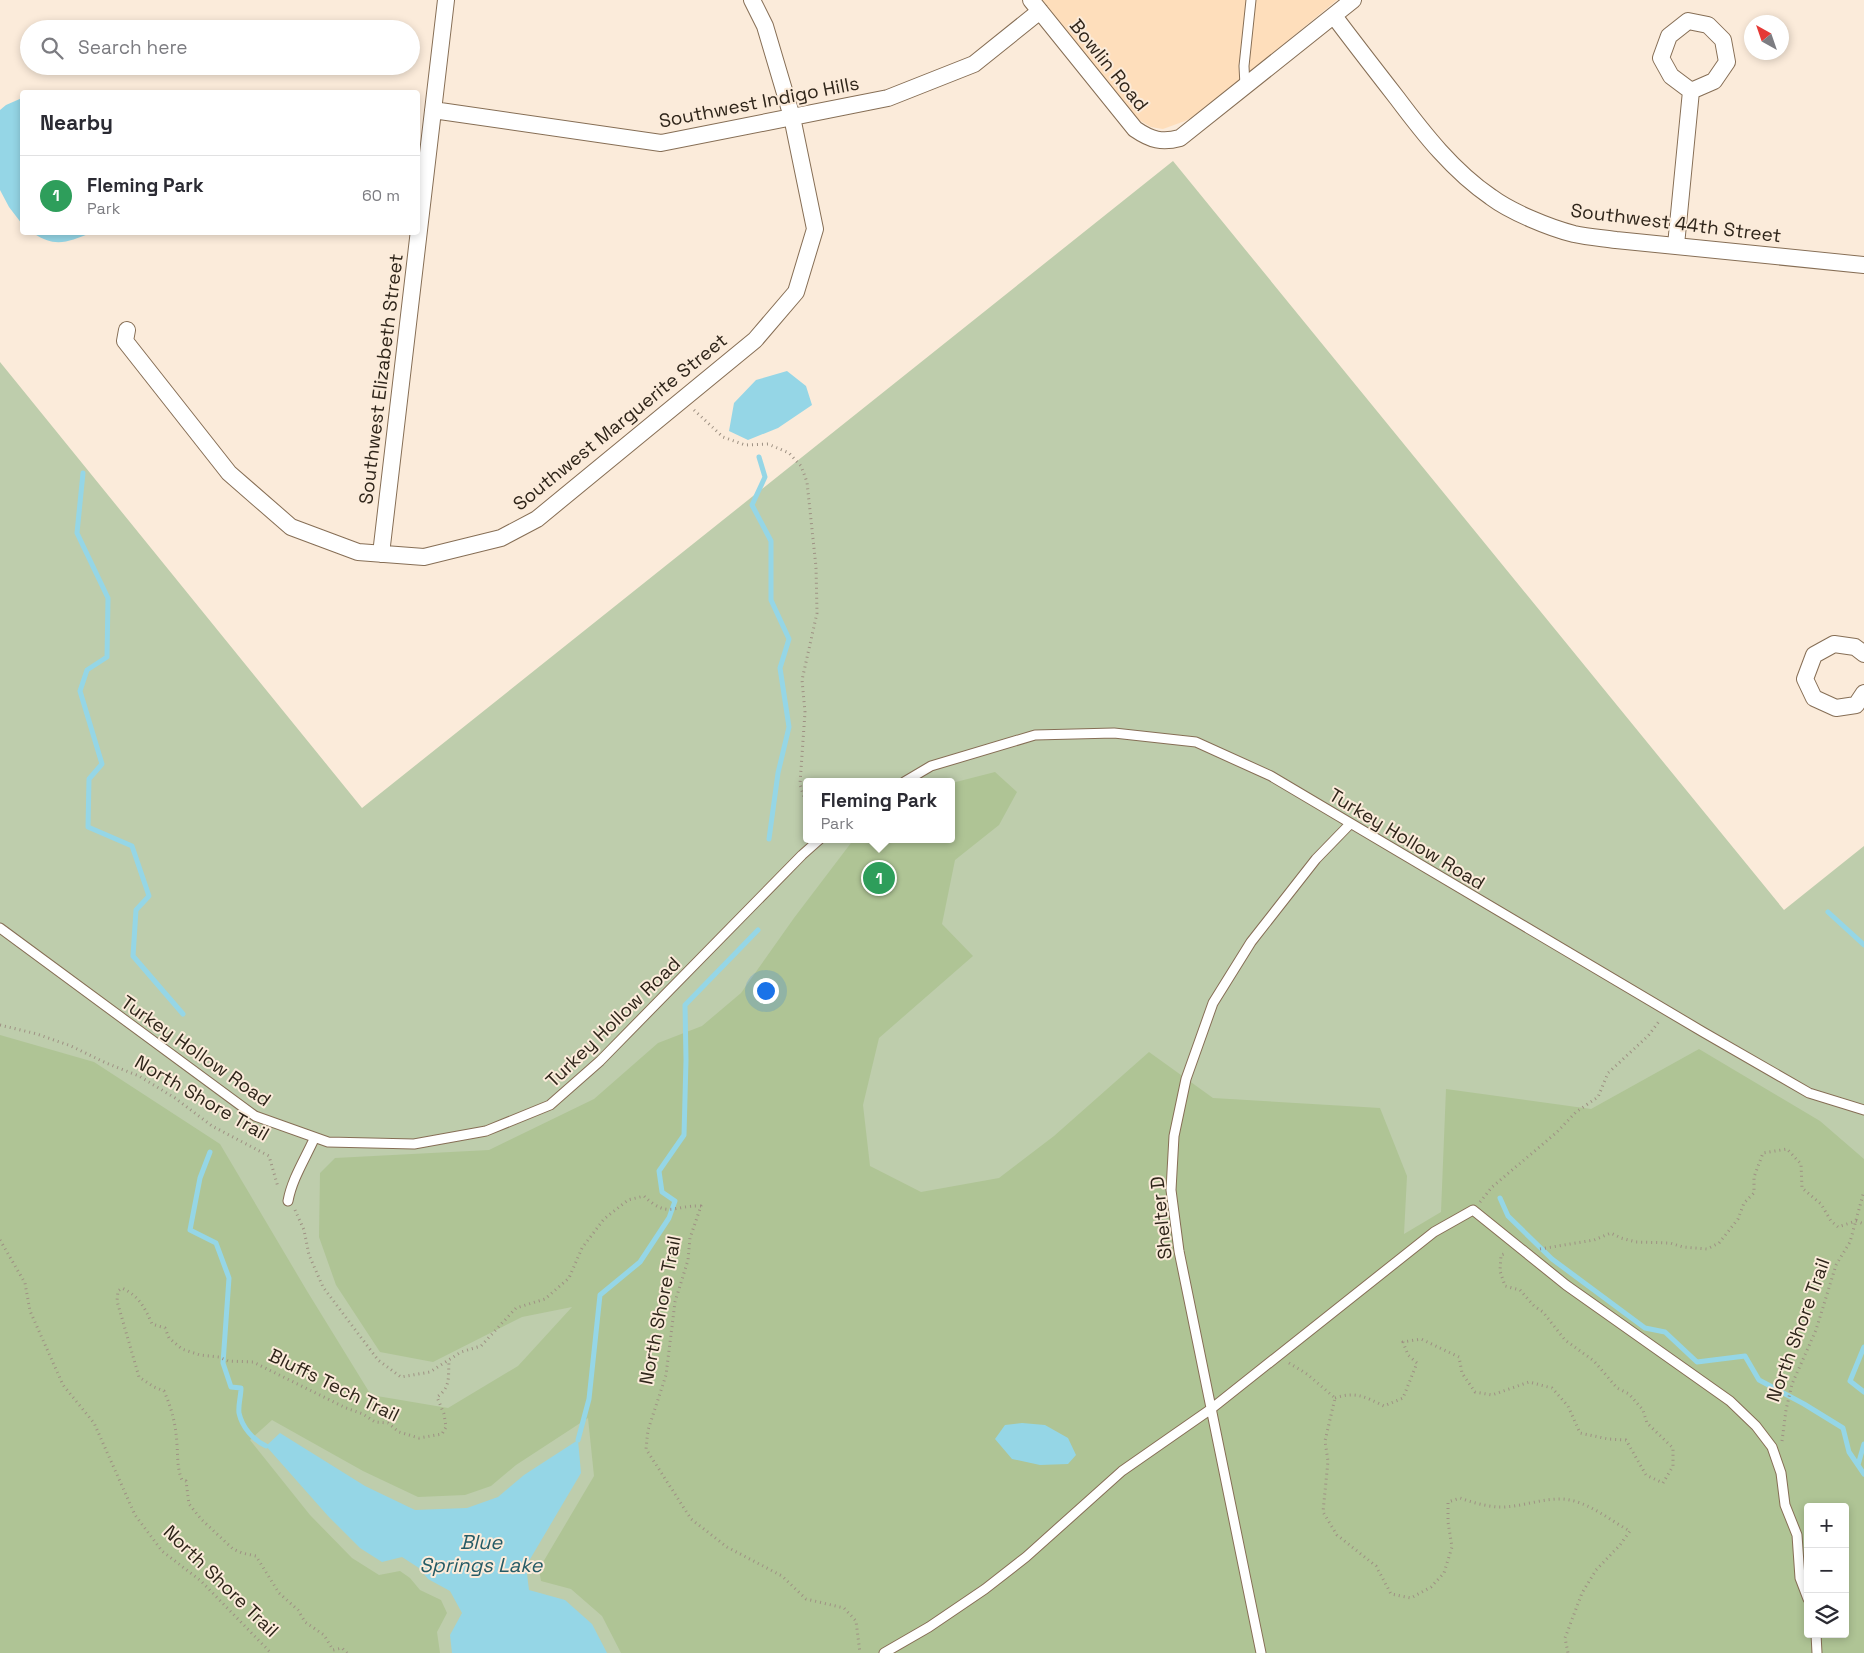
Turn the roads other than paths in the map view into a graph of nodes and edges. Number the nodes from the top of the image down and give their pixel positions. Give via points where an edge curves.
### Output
1 (446, 0) edge
2 (752, 0) edge
3 (1251, 0) edge
4 (1353, 0) edge
5 (1035, 6) edge
6 (1334, 16) junction
7 (1245, 86) junction
8 (1691, 91) junction
9 (433, 110) junction
10 (792, 117) junction
11 (420, 221) edge
12 (418, 235) edge
13 (1676, 245) junction
14 (1864, 265) edge
15 (127, 330) dead end
16 (381, 554) junction
17 (1864, 654) edge
18 (1864, 693) edge
19 (911, 778) edge
20 (1350, 824) junction
21 (816, 843) edge
22 (0, 928) edge
23 (1864, 1110) edge
24 (314, 1139) junction
25 (288, 1201) road end
26 (1211, 1408) junction
27 (1806, 1593) edge
28 (1816, 1638) edge
29 (884, 1653) edge
30 (1261, 1653) edge
31 (1817, 1653) edge

1 - 9 street, Southwest Elizabeth Street
2 - 10 street, Southwest Marguerite Street via 765,26
3 - 7 lane
4 - 6 street
5 - 7 street, Bowlin Road via 1135,129 1146,137 1167,141 1180,138
5 - 10 street, Southwest Indigo Hills via 974,64 888,98
6 - 7 street
6 - 13 street, Southwest 44th Street via 1427,137 1468,179 1492,198 1575,234
8 - 8 street via 1714,81 1727,62 1723,40 1708,25 1688,21 1669,36 1661,58 1671,76
8 - 13 street
9 - 10 street, Southwest Indigo Hills via 661,143
9 - 11 street, Southwest Elizabeth Street
10 - 16 street, Southwest Marguerite Street via 815,229 796,292 755,340 537,519 501,538 424,557
12 - 16 street, Southwest Elizabeth Street
13 - 14 street, Southwest 44th Street
15 - 16 street, Southwest Marguerite Street via 125,341 229,473 291,527 358,552
17 - 18 street via 1854,647 1834,644 1814,655 1805,679 1814,698 1836,708 1856,705
19 - 20 lane, Turkey Hollow Road via 932,766 1035,735 1114,733 1196,742 1271,776
20 - 23 lane, Turkey Hollow Road via 1809,1093
20 - 26 lane, Shelter D via 1316,859 1251,942 1213,1003 1186,1080 1174,1136 1171,1190 1179,1251
21 - 24 lane, Turkey Hollow Road via 600,1061 550,1105 486,1131 414,1144
22 - 24 lane, Turkey Hollow Road via 255,1116
24 - 25 lane via 291,1186
26 - 27 lane via 1434,1232 1473,1210 1566,1285 1730,1401 1756,1426 1772,1447 1781,1473 1785,1505 1797,1535 1800,1578
26 - 29 lane via 1122,1471 1026,1557 985,1589
26 - 30 lane, Shelter D
28 - 31 lane

